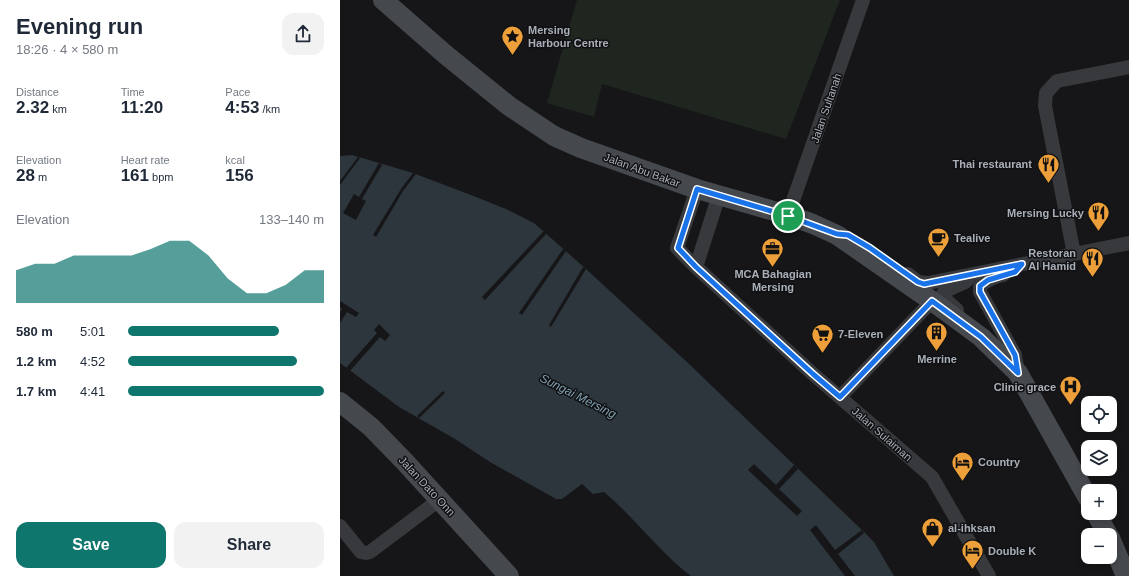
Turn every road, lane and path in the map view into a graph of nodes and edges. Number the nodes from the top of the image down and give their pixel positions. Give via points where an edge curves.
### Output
1 (382, 0) edge
2 (863, 0) edge
3 (1129, 67) edge
4 (697, 189) junction
5 (719, 195) junction
6 (788, 216) junction
7 (837, 234) junction
8 (1129, 243) edge
9 (1074, 254) junction
10 (1022, 264) junction
11 (696, 267) junction
12 (974, 274) junction
13 (932, 301) junction
14 (981, 337) junction
15 (1018, 373) junction
16 (840, 397) junction
17 (340, 402) edge
18 (1081, 486) edge
19 (440, 500) junction
20 (340, 526) edge
21 (1117, 543) edge
22 (1117, 555) edge
23 (1129, 559) edge
24 (509, 576) edge
25 (989, 576) edge
26 (1126, 576) edge

1 - 4 street, Jalan Abu Bakar via 509,106 554,136
2 - 6 street, Jalan Sultanah
3 - 9 street via 1057,81 1046,93 1045,106
4 - 5 street, Jalan Abu Bakar
4 - 11 street, Jalan Sulaiman via 678,248
5 - 6 street, Jalan Abu Bakar
5 - 11 street
6 - 7 street, Jalan Abu Bakar
7 - 12 street via 848,235 924,284
7 - 13 street, Jalan Abu Bakar
8 - 9 street
9 - 10 street
10 - 12 street
10 - 15 street via 1015,272 998,276 980,286 980,292 1015,355
11 - 16 street, Jalan Sulaiman
12 - 14 street via 943,294 947,301 976,328
13 - 14 street, Jalan Abu Bakar
13 - 16 street
14 - 15 street, Jalan Abu Bakar
15 - 18 street, Jalan Abu Bakar
16 - 25 street, Jalan Sulaiman via 932,477
17 - 19 street, Jalan Dato Onn via 371,427
19 - 20 street via 370,552 361,552
19 - 24 street, Jalan Dato Onn
21 - 23 street
22 - 26 street

